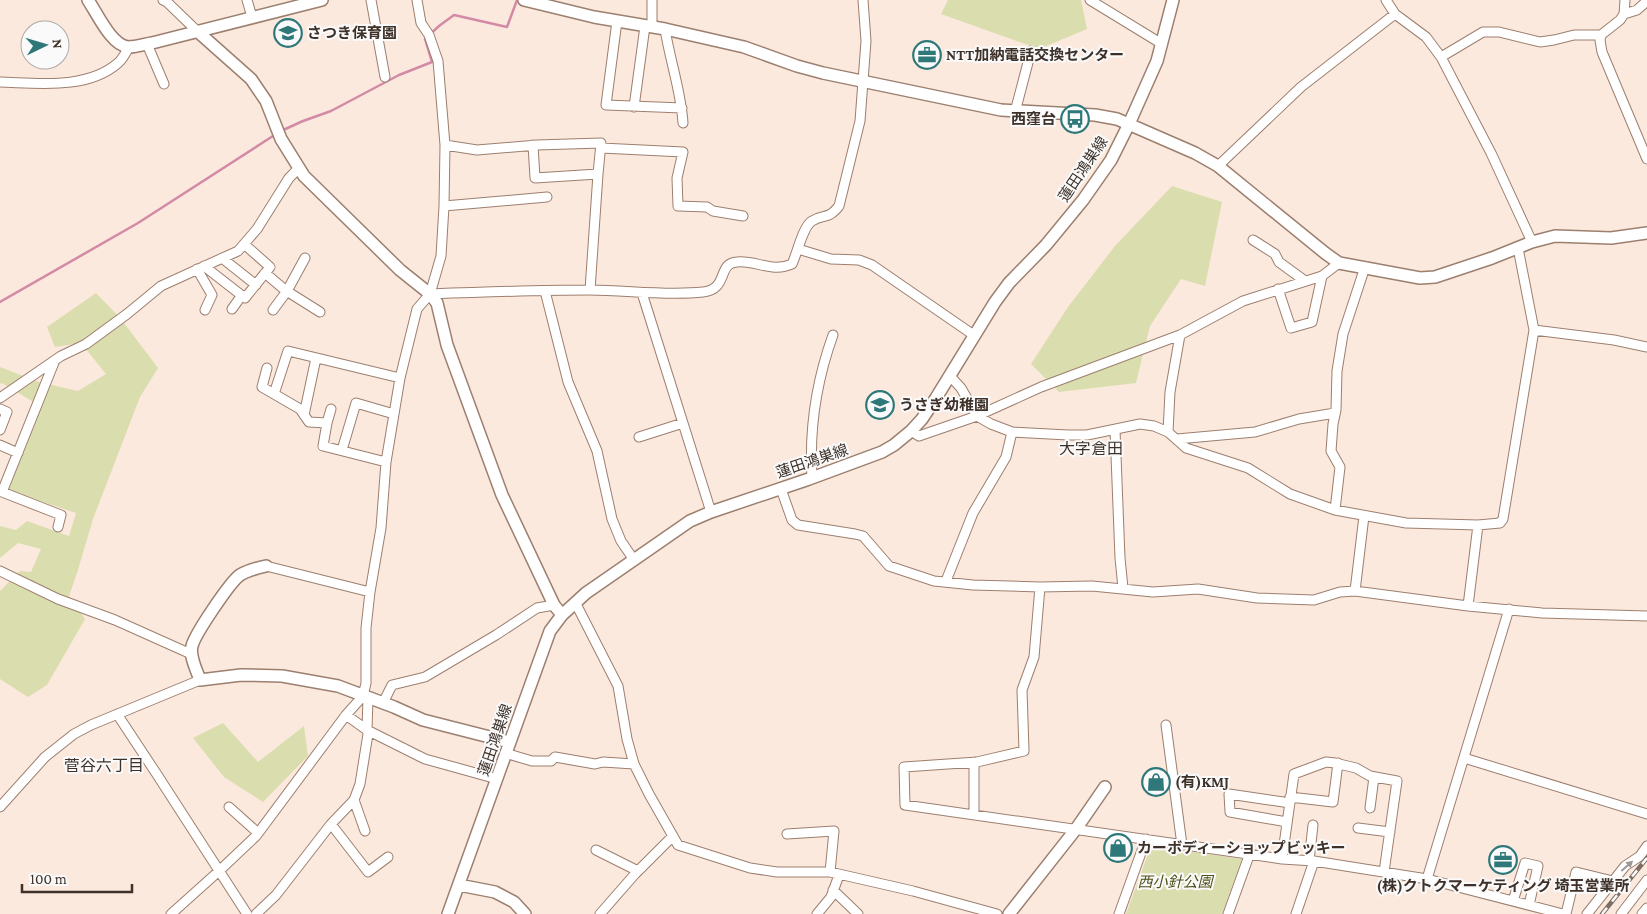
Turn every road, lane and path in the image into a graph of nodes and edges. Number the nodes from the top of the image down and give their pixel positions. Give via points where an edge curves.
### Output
1 (88, 0) edge
2 (163, 0) edge
3 (247, 0) edge
4 (322, 0) edge
5 (371, 0) edge
6 (417, 0) edge
7 (524, 0) edge
8 (652, 0) edge
9 (863, 0) edge
10 (1090, 0) edge
11 (1173, 0) edge
12 (1386, 0) edge
13 (1625, 0) edge
14 (1647, 1) edge
15 (1395, 14) junction
16 (1624, 14) junction
17 (252, 17) junction
18 (617, 21) junction
19 (649, 26) junction
20 (665, 29) junction
21 (197, 31) junction
22 (1601, 35) junction
23 (146, 44) junction
24 (1162, 44) junction
25 (129, 47) junction
26 (1031, 51) dead end
27 (1441, 57) junction
28 (385, 77) dead end
29 (0, 82) edge
30 (864, 83) junction
31 (164, 84) dead end
32 (634, 107) junction
33 (682, 108) junction
34 (1014, 112) junction
35 (683, 123) dead end
36 (1129, 124) junction
37 (445, 145) junction
38 (533, 145) junction
39 (601, 148) junction
40 (1647, 159) edge
41 (1218, 166) junction
42 (299, 168) junction
43 (598, 174) junction
44 (547, 196) dead end
45 (444, 206) junction
46 (743, 216) dead end
47 (1647, 233) edge
48 (1253, 240) dead end
49 (1532, 242) junction
50 (244, 244) junction
51 (1518, 248) junction
52 (798, 249) junction
53 (222, 258) junction
54 (305, 258) dead end
55 (1339, 263) junction
56 (201, 267) junction
57 (1365, 267) junction
58 (265, 272) junction
59 (1322, 276) junction
60 (1305, 281) junction
61 (256, 285) junction
62 (1278, 289) junction
63 (590, 290) junction
64 (287, 291) junction
65 (545, 291) junction
66 (642, 293) junction
67 (430, 294) junction
68 (242, 295) junction
69 (232, 309) dead end
70 (205, 310) dead end
71 (273, 310) dead end
72 (320, 312) dead end
73 (1534, 330) junction
74 (833, 335) dead end
75 (1180, 335) junction
76 (975, 336) junction
77 (1647, 347) edge
78 (316, 358) junction
79 (56, 359) junction
80 (267, 368) dead end
81 (950, 376) junction
82 (400, 378) junction
83 (274, 394) junction
84 (0, 398) edge
85 (0, 409) edge
86 (331, 409) dead end
87 (1335, 413) junction
88 (394, 414) junction
89 (304, 415) junction
90 (977, 416) junction
91 (327, 423) junction
92 (683, 424) junction
93 (0, 430) edge
94 (1115, 430) junction
95 (911, 431) junction
96 (1012, 432) junction
97 (1168, 432) junction
98 (639, 437) dead end
99 (1177, 439) junction
100 (0, 445) edge
101 (342, 450) junction
102 (18, 453) junction
103 (386, 462) junction
104 (812, 478) junction
105 (781, 488) junction
106 (1335, 510) junction
107 (711, 512) junction
108 (1364, 516) junction
109 (1478, 525) junction
110 (58, 527) dead end
111 (634, 560) junction
112 (266, 566) joint
113 (0, 570) edge
114 (946, 581) junction
115 (1040, 587) junction
116 (1123, 588) junction
117 (1355, 591) junction
118 (370, 592) junction
119 (575, 602) junction
120 (554, 604) junction
121 (1468, 606) junction
122 (1509, 609) junction
123 (562, 615) junction
124 (1647, 616) edge
125 (191, 654) junction
126 (200, 680) junction
127 (365, 696) junction
128 (383, 703) junction
129 (117, 714) junction
130 (346, 715) junction
131 (1166, 725) dead end
132 (367, 730) junction
133 (507, 748) junction
134 (1464, 758) junction
135 (974, 762) junction
136 (1338, 763) junction
137 (634, 764) junction
138 (1374, 776) junction
139 (497, 779) junction
140 (1105, 787) dead end
141 (354, 800) junction
142 (1290, 800) junction
143 (0, 805) edge
144 (229, 806) dead end
145 (1370, 808) dead end
146 (1647, 814) edge
147 (974, 815) junction
148 (1287, 822) junction
149 (331, 824) junction
150 (1313, 825) dead end
151 (1358, 828) dead end
152 (1076, 829) junction
153 (365, 831) dead end
154 (1390, 832) junction
155 (258, 833) junction
156 (787, 834) dead end
157 (673, 836) junction
158 (1146, 840) junction
159 (1182, 845) junction
160 (1647, 846) edge
161 (596, 850) dead end
162 (1250, 853) junction
163 (388, 857) dead end
164 (1282, 859) junction
165 (1311, 861) junction
166 (219, 871) junction
167 (638, 871) junction
168 (1384, 872) junction
169 (835, 873) junction
170 (1427, 879) junction
171 (1647, 880) edge
172 (1613, 881) junction
173 (459, 885) junction
174 (833, 890) junction
175 (1513, 901) junction
176 (1530, 905) junction
177 (1647, 908) edge
178 (604, 913) edge
179 (171, 914) edge
180 (247, 914) edge
181 (256, 914) edge
182 (448, 914) edge
183 (525, 914) edge
184 (817, 914) edge
185 (858, 914) edge
186 (997, 914) edge
187 (1009, 914) edge
188 (1119, 914) edge
189 (1228, 914) edge
190 (1296, 914) edge
191 (1564, 914) edge
192 (1587, 914) edge
193 (1621, 914) edge
194 (1642, 914) edge

1 - 25 street via 113,38
2 - 21 street
3 - 17 street
4 - 17 street
5 - 28 street
6 - 37 street via 421,23 430,35 438,62
7 - 18 street
8 - 19 street
9 - 30 street via 866,41
10 - 24 street
11 - 24 street, 蓮田鴻巣線
12 - 15 street
13 - 16 street
14 - 16 street
15 - 27 street via 1426,37
15 - 41 street via 1301,87
16 - 22 street
17 - 21 street
18 - 19 street
18 - 32 street via 606,106
19 - 20 street
19 - 32 street
20 - 30 street via 744,46 797,66
20 - 33 street
21 - 23 street
21 - 42 street via 251,79 266,101 281,139
22 - 27 street via 1574,35 1540,42 1499,32 1483,32
22 - 40 street via 1602,52
23 - 25 street
23 - 31 street
24 - 36 street, 蓮田鴻巣線
25 - 29 street via 120,62 91,77 43,84
26 - 34 street
27 - 49 street
30 - 34 street
30 - 52 street via 856,138 839,206 832,215 812,221 804,228
32 - 33 street
33 - 35 street
34 - 36 street via 1095,115
36 - 41 street
36 - 76 street, 蓮田鴻巣線 via 1111,160 1083,200 1008,283
37 - 38 street via 477,150
37 - 45 street
38 - 39 street via 601,142
38 - 43 street via 535,178
39 - 43 street
39 - 46 street via 683,152 677,178 678,206 707,207
41 - 55 street
42 - 50 street
42 - 67 street via 400,270
43 - 63 street
44 - 45 street
45 - 67 street via 440,256
47 - 49 street via 1611,238 1555,236
48 - 60 street via 1275,254 1279,262
49 - 51 street
50 - 53 street via 238,251
50 - 58 street via 270,267
51 - 57 street via 1435,277 1420,278
51 - 73 street
52 - 66 street via 792,264 784,268 736,262 728,265 719,284 712,290
52 - 76 street via 831,259 859,260 872,265
53 - 56 street
53 - 61 street
54 - 64 street
55 - 57 street
55 - 59 street
56 - 68 street
56 - 70 street via 212,295
56 - 79 street via 161,286 86,344
57 - 87 street via 1343,334 1336,371
58 - 61 street
58 - 64 street
59 - 60 street
59 - 62 street via 1312,322 1291,328
60 - 62 street
61 - 68 street via 245,298
62 - 75 street via 1243,301
63 - 65 street
63 - 66 street
64 - 71 street
64 - 72 street
65 - 67 street
65 - 111 street via 568,382 597,451 612,519
66 - 92 street
67 - 82 street via 417,309
67 - 120 street via 437,303 446,345 502,495
68 - 69 street
73 - 77 street
73 - 109 street via 1502,520 1500,523
74 - 104 street via 817,392 810,447
75 - 90 street via 1041,387
75 - 97 street via 1170,392
76 - 81 street, 蓮田鴻巣線
78 - 82 street
78 - 83 street via 288,351
78 - 89 street
79 - 84 street
79 - 102 street
80 - 83 street via 262,386
81 - 90 street
81 - 95 street, 蓮田鴻巣線
82 - 88 street
83 - 89 street via 300,409
85 - 93 street via 7,412
86 - 91 street
87 - 99 street via 1255,432
87 - 106 street via 1331,451 1340,467
88 - 101 street via 356,403
88 - 103 street
89 - 91 street via 309,422
90 - 95 street via 919,436
90 - 96 street
91 - 101 street via 323,446
92 - 98 street
92 - 107 street
94 - 96 street via 1068,436
94 - 97 street via 1140,424
94 - 116 street
95 - 104 street, 蓮田鴻巣線 via 882,452
96 - 114 street via 1006,457 973,513
97 - 99 street
99 - 106 street via 1186,448 1248,468 1290,494
100 - 102 street
101 - 103 street
102 - 110 street via 2,492 61,515
103 - 118 street via 381,528
104 - 105 street, 蓮田鴻巣線
105 - 107 street, 蓮田鴻巣線
105 - 114 street via 792,520 798,526 863,536 889,566 934,581
106 - 108 street
107 - 111 street, 蓮田鴻巣線 via 690,521
108 - 109 street via 1406,523
108 - 117 street
109 - 121 street
111 - 119 street, 蓮田鴻巣線
112 - 118 street
112 - 125 street via 239,576 198,632
113 - 125 street
114 - 115 street
115 - 116 street
115 - 135 street via 1034,657 1022,690 1024,751
116 - 117 street via 1153,592 1198,589 1257,598 1314,600
117 - 121 street
118 - 127 street
119 - 123 street, 蓮田鴻巣線
119 - 137 street via 618,686
120 - 123 street
120 - 128 street via 537,608 496,636 424,677 392,685
121 - 122 street
122 - 124 street
122 - 134 street
123 - 133 street, 蓮田鴻巣線 via 550,631
125 - 126 street
126 - 127 street via 242,675 282,676 338,686
126 - 129 street
127 - 128 street
127 - 130 street
127 - 132 street
128 - 133 street
129 - 143 street via 83,729 58,746
129 - 166 street
130 - 132 street
130 - 155 street
131 - 159 street
132 - 139 street via 425,758
132 - 141 street via 360,784
133 - 137 street via 532,761 555,758 595,764
133 - 139 street, 蓮田鴻巣線
134 - 146 street
134 - 170 street
135 - 147 street
135 - 147 street via 904,767 905,805
136 - 138 street
136 - 142 street via 1326,762 1294,774
136 - 142 street via 1333,802
137 - 157 street
138 - 145 street
138 - 154 street via 1397,781
139 - 173 street, 蓮田鴻巣線
140 - 152 street
141 - 149 street
141 - 153 street
142 - 148 street
142 - 148 street via 1229,794 1230,812
144 - 155 street
147 - 152 street
148 - 164 street
149 - 163 street via 368,872
149 - 181 street via 276,895
150 - 165 street
151 - 154 street
152 - 158 street
152 - 187 street
154 - 168 street
155 - 166 street
156 - 169 street via 834,830
157 - 167 street
157 - 169 street via 678,845 750,868
158 - 159 street
158 - 188 street
159 - 162 street
172 -> 160 street
161 - 167 street
162 - 164 street
162 - 189 street
164 - 165 street
165 - 168 street
165 - 190 street
166 - 179 street
166 - 180 street
167 - 178 street
168 - 170 street
169 - 174 street
169 - 186 street
170 - 175 street
171 - 193 street
172 - 191 street via 1576,872
172 - 192 street
173 - 182 street, 蓮田鴻巣線
173 - 183 street via 495,892 514,902
174 - 184 street
174 - 185 street
175 - 176 street
175 - 176 street via 1525,862 1538,866
176 - 191 street
177 - 194 street

